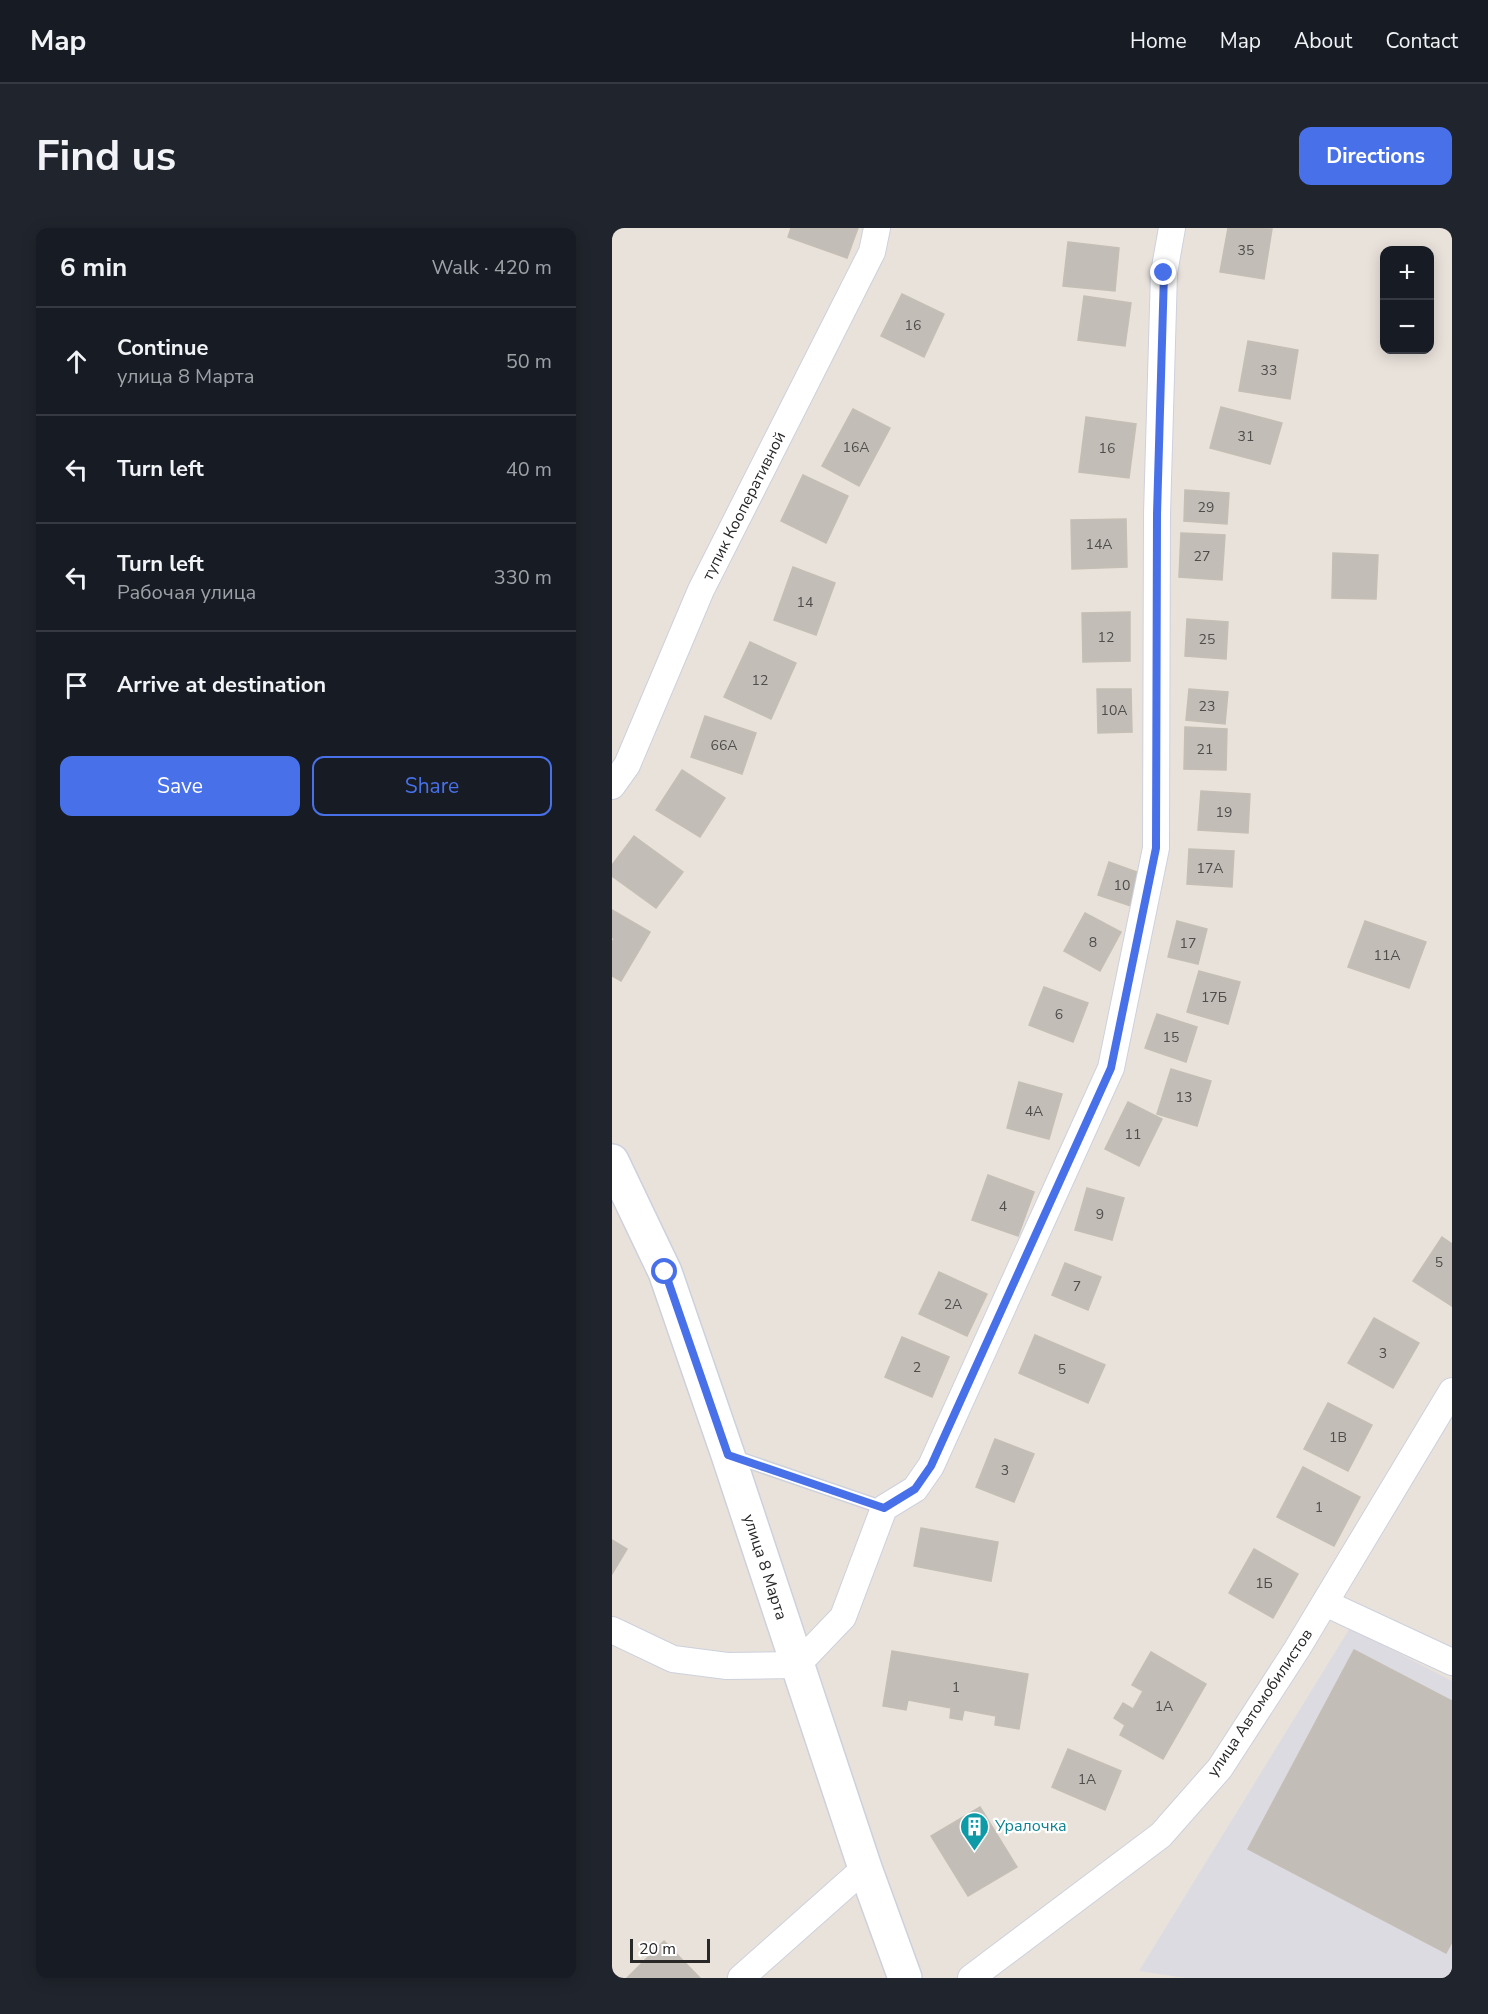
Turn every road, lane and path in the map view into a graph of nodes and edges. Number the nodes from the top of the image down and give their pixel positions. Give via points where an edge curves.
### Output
1 (878, 228) edge
2 (1172, 228) edge
3 (612, 786) edge
4 (612, 1161) edge
5 (1452, 1391) edge
6 (728, 1455) junction
7 (884, 1508) junction
8 (1325, 1603) junction
9 (612, 1630) edge
10 (1452, 1662) edge
11 (797, 1665) junction
12 (865, 1868) junction
13 (741, 1978) edge
14 (905, 1978) edge
15 (971, 1978) edge

1 - 3 street, тупик Кооперативной via 872,252 701,590 627,765
2 - 7 street via 1164,273 1157,514 1156,848 1111,1068 931,1466 915,1489
4 - 6 main road, улица 8 Марта via 665,1272
5 - 8 street, улица Автомобилистов
6 - 7 lane
6 - 11 main road, улица 8 Марта
7 - 11 street via 843,1617
8 - 10 street
8 - 15 street, улица Автомобилистов via 1220,1768 1161,1835
9 - 11 street via 673,1659 727,1666
11 - 12 main road, улица 8 Марта
12 - 13 street
12 - 14 main road, улица 8 Марта

